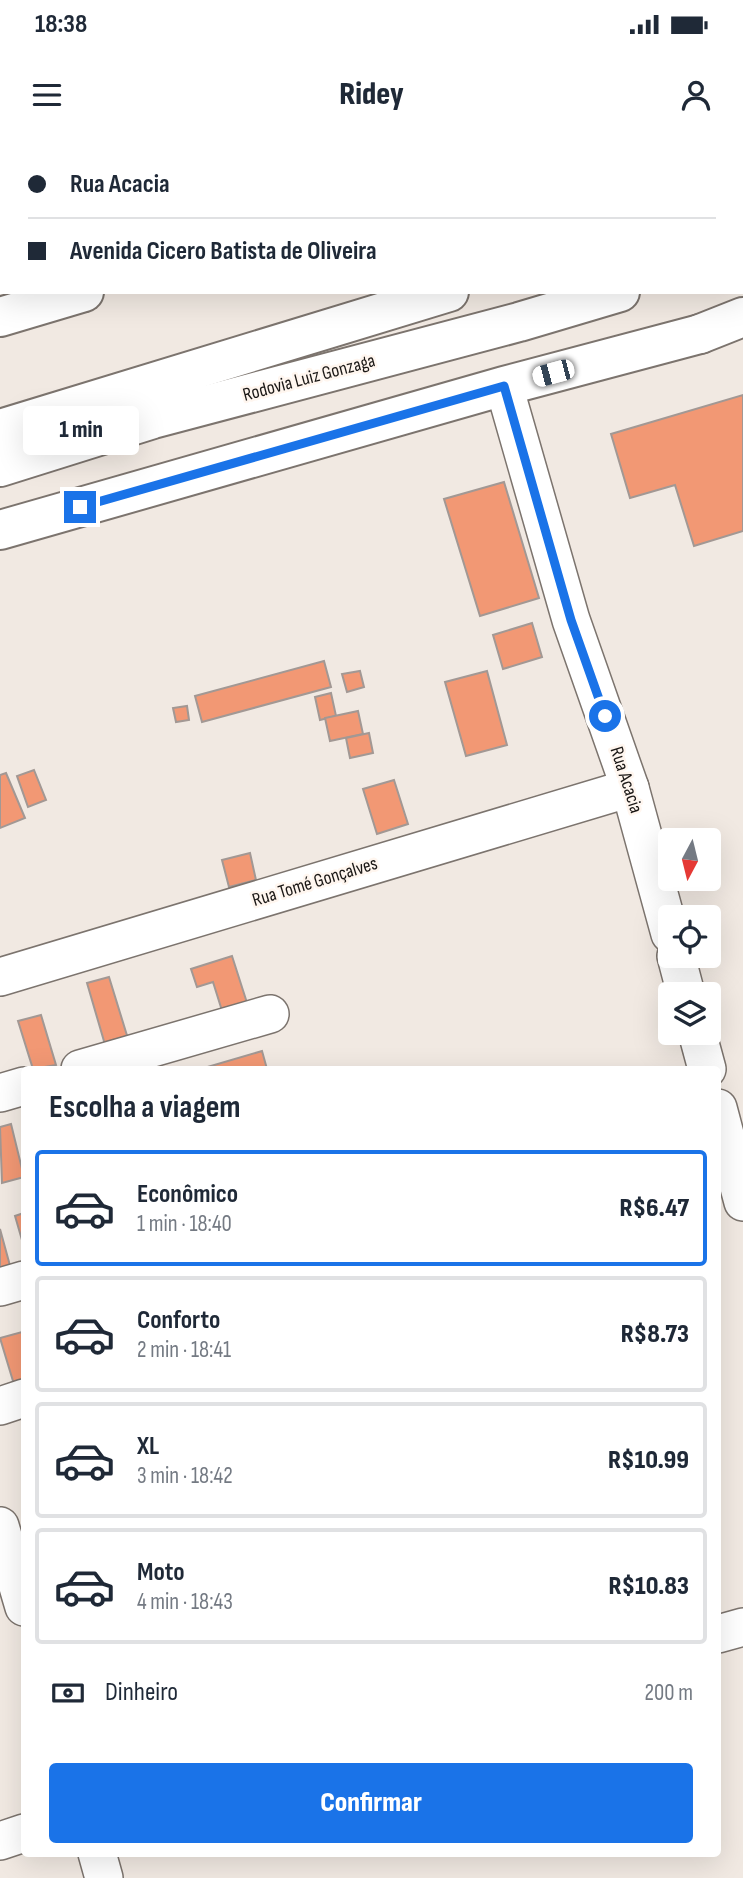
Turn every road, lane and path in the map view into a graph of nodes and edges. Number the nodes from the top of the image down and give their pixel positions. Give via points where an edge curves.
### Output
1 (76, 294) edge
2 (442, 294) edge
3 (613, 294) edge
4 (1, 312) edge
5 (743, 317) edge
6 (743, 323) edge
7 (700, 334) junction
8 (504, 386) junction
9 (0, 429) edge
10 (0, 467) edge
11 (0, 530) edge
12 (631, 788) junction
13 (662, 905) edge
14 (0, 977) edge
15 (270, 1014) dead end
16 (701, 1045) edge
17 (179, 1056) edge
18 (103, 1066) edge
19 (706, 1066) edge
20 (21, 1087) edge
21 (0, 1093) edge
22 (721, 1124) edge
23 (736, 1201) edge
24 (21, 1281) edge
25 (0, 1287) edge
26 (21, 1399) edge
27 (0, 1406) edge
28 (0, 1527) edge
29 (21, 1598) edge
30 (743, 1627) edge
31 (721, 1633) edge
32 (21, 1834) edge
33 (0, 1841) edge
34 (98, 1857) edge
35 (104, 1878) edge

1 - 4 main road
2 - 9 main road, Rodovia Luiz Gonzaga
3 - 10 main road, Rodovia Luiz Gonzaga via 153,419
5 - 7 main road
6 - 7 street
7 - 8 main road
8 - 11 main road
8 - 12 street, Rua Acacia via 571,620
12 - 13 street, Rua Acacia
12 - 14 street, Rua Tomé Gonçalves
15 - 17 street
16 - 19 street
17 - 18 street
20 - 21 street
22 - 23 street
24 - 25 street
26 - 27 street
28 - 29 street
30 - 31 street
32 - 33 street
34 - 35 street

